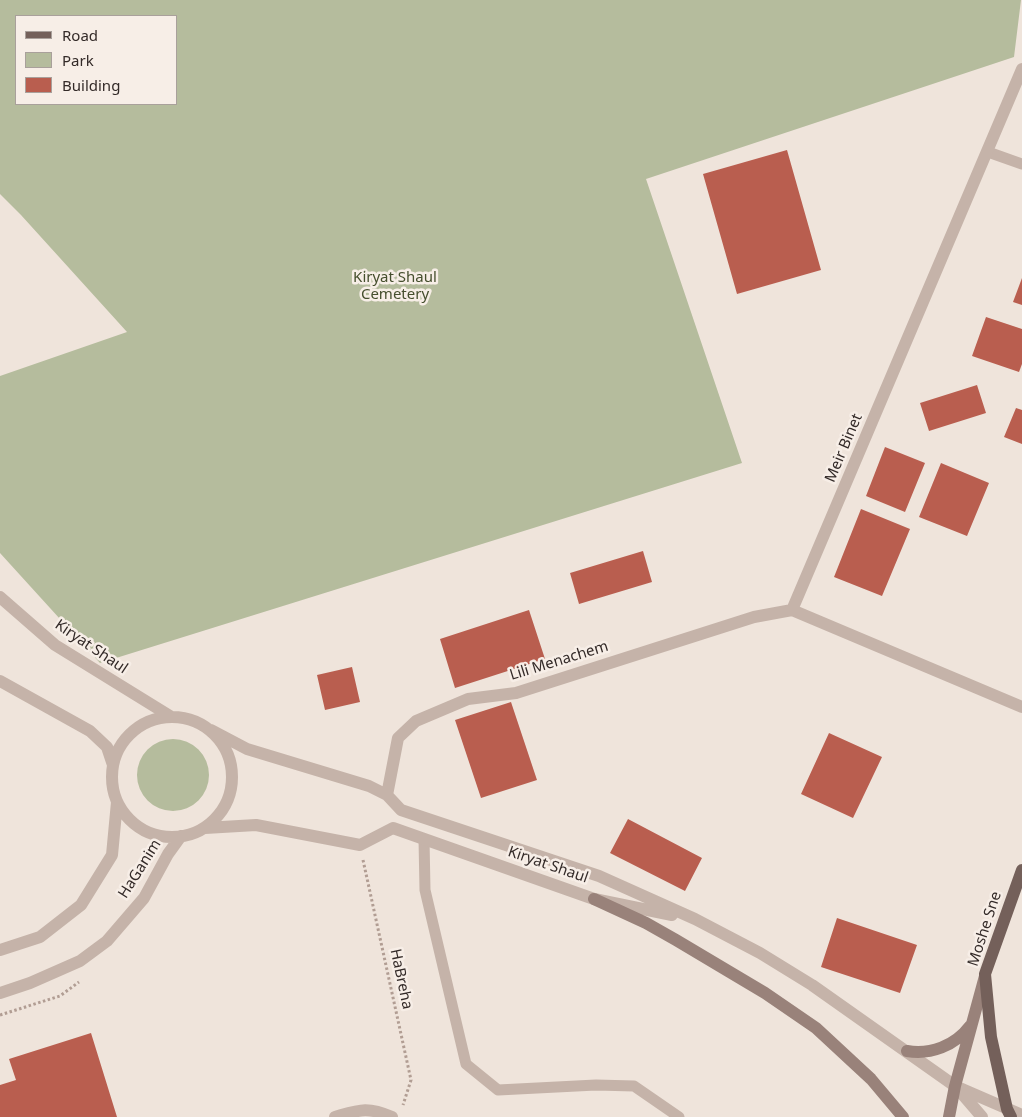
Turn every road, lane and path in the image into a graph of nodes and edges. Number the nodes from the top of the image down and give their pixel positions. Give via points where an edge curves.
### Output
1 (1022, 69) edge
2 (988, 152) junction
3 (1022, 164) edge
4 (0, 597) edge
5 (792, 610) junction
6 (0, 681) edge
7 (1022, 707) edge
8 (170, 716) junction
9 (211, 730) junction
10 (113, 765) junction
11 (387, 795) junction
12 (117, 802) junction
13 (401, 810) junction
14 (204, 828) junction
15 (393, 828) junction
16 (181, 836) junction
17 (424, 839) junction
18 (360, 845) junction
19 (1022, 870) edge
20 (594, 899) junction
21 (696, 919) junction
22 (0, 950) edge
23 (985, 974) junction
24 (0, 993) edge
25 (973, 1022) junction
26 (906, 1051) junction
27 (955, 1086) junction
28 (402, 1108) dead end
29 (1009, 1113) edge
30 (1022, 1115) edge
31 (334, 1117) edge
32 (392, 1117) edge
33 (679, 1117) edge
34 (903, 1117) edge
35 (948, 1117) edge
36 (982, 1117) edge

1 - 2 street, Meir Binet
2 - 3 lane
2 - 5 street, Meir Binet
4 - 8 street, Kiryat Shaul via 55,645
5 - 7 street
5 - 11 street, Lili Menachem via 754,617 516,693 468,699 416,721 398,738
6 - 10 street via 90,731 106,747
8 - 9 street, Kiryat Shaul via 192,720
8 - 10 street, Kiryat Shaul via 150,720 133,731 120,746
9 - 11 street, Kiryat Shaul via 247,749 369,786
9 - 14 street, Kiryat Shaul via 229,756 232,788 217,817
10 - 12 street, Kiryat Shaul via 112,784
11 - 13 street, Kiryat Shaul
12 - 16 street, Kiryat Shaul via 126,816 150,833
12 - 22 street, HaGanim via 112,855 81,905 40,937
13 - 15 street
13 - 21 street, Kiryat Shaul via 599,876
14 - 16 street, Kiryat Shaul
14 - 18 street, Kiryat Shaul via 256,825
15 - 17 street, Kiryat Shaul
15 - 18 street
16 - 24 street, HaGanim via 144,898 107,941 80,961
17 - 20 street, Kiryat Shaul
17 - 33 lane via 425,890 466,1064 498,1090 634,1086
18 - 28 path, HaBreha via 411,1080
19 - 23 main road, Moshe Sne
20 - 21 street, Kiryat Shaul
20 - 34 main road via 676,940 816,1028 871,1079
21 - 26 street, Kiryat Shaul via 805,980
23 - 25 main road
23 - 29 main road, Moshe Sne via 990,1037
25 - 26 main road via 953,1043 918,1052
25 - 27 main road
26 - 27 street, Kiryat Shaul
27 - 29 street, Kiryat Shaul
27 - 35 main road
27 - 36 street, Kiryat Shaul
29 - 30 street, Kiryat Shaul
31 - 32 street via 363,1109

